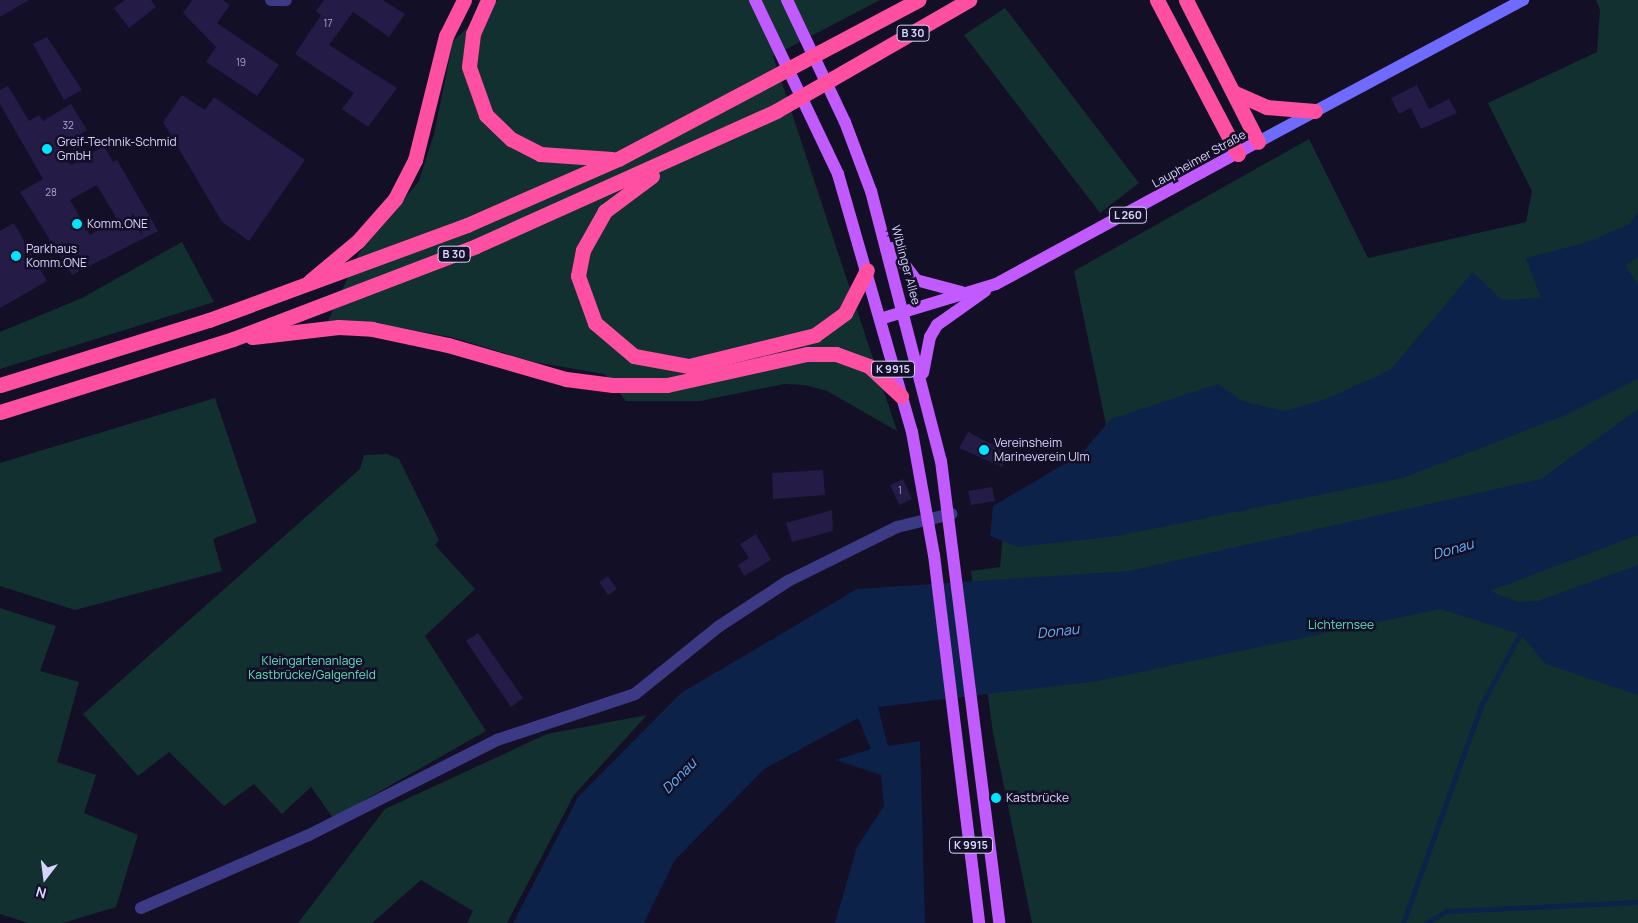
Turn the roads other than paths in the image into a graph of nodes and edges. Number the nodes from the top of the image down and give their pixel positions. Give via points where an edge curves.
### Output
1 (271, 0) edge
2 (286, 0) edge
3 (464, 0) edge
4 (488, 0) edge
5 (755, 0) edge
6 (787, 0) edge
7 (918, 0) edge
8 (969, 0) edge
9 (1158, 0) edge
10 (1186, 0) edge
11 (1523, 0) edge
12 (1230, 90) junction
13 (1315, 111) junction
14 (1258, 142) junction
15 (1238, 154) junction
16 (618, 159) junction
17 (672, 161) junction
18 (882, 228) junction
19 (867, 270) junction
20 (996, 284) junction
21 (302, 288) junction
22 (966, 292) junction
23 (904, 312) junction
24 (880, 319) junction
25 (233, 339) junction
26 (922, 381) junction
27 (0, 385) edge
28 (900, 396) junction
29 (0, 412) edge
30 (951, 514) junction
31 (927, 517) junction
32 (141, 908) dead end
33 (979, 923) edge
34 (999, 923) edge

1 - 2 street
3 - 21 highway via 446,36 415,160 395,199 358,241
4 - 16 highway via 472,34 469,67 486,114 511,139 540,154
5 - 19 main road via 838,174
6 - 18 main road, Wiblinger Allee / L 260 via 845,122
7 - 16 highway, B 30
8 - 17 highway, B 30 via 776,111
9 - 15 highway
10 - 12 highway
11 - 13 street, Laupheimer Straße
12 - 13 highway via 1266,107
12 - 14 highway
13 - 14 street, Laupheimer Straße
14 - 15 main road, Laupheimer Straße / L 260
15 - 20 main road, Laupheimer Straße / L 260
16 - 21 highway, B 30 via 467,225
17 - 19 highway via 605,211 582,259 580,284 595,323 634,356 689,366 815,335 845,313
17 - 25 highway, B 30 via 476,246
18 - 22 main road, L 260 via 897,258 916,280 930,287
18 - 23 main road, Wiblinger Allee / K 9915
19 - 24 main road, K 9915
20 - 22 main road, Laupheimer Straße / L 260
20 - 26 main road via 937,325 930,337
21 - 27 highway, B 30
22 - 23 main road, Laupheimer Straße
23 - 24 main road, Laupheimer Straße
23 - 26 main road, Wiblinger Allee / K 9915
24 - 28 main road, K 9915
25 - 28 highway via 338,327 372,329 448,345 566,379 613,385 667,385 807,354 836,354 869,366
25 - 29 highway, B 30
26 - 30 main road, Wiblinger Allee / K 9915
28 - 31 main road, K 9915 via 908,418
30 - 31 street
30 - 34 main road, Wiblinger Allee / K 9915
31 - 32 street via 788,581 698,642 635,694 497,740 300,839
31 - 33 main road, K 9915 via 954,705

